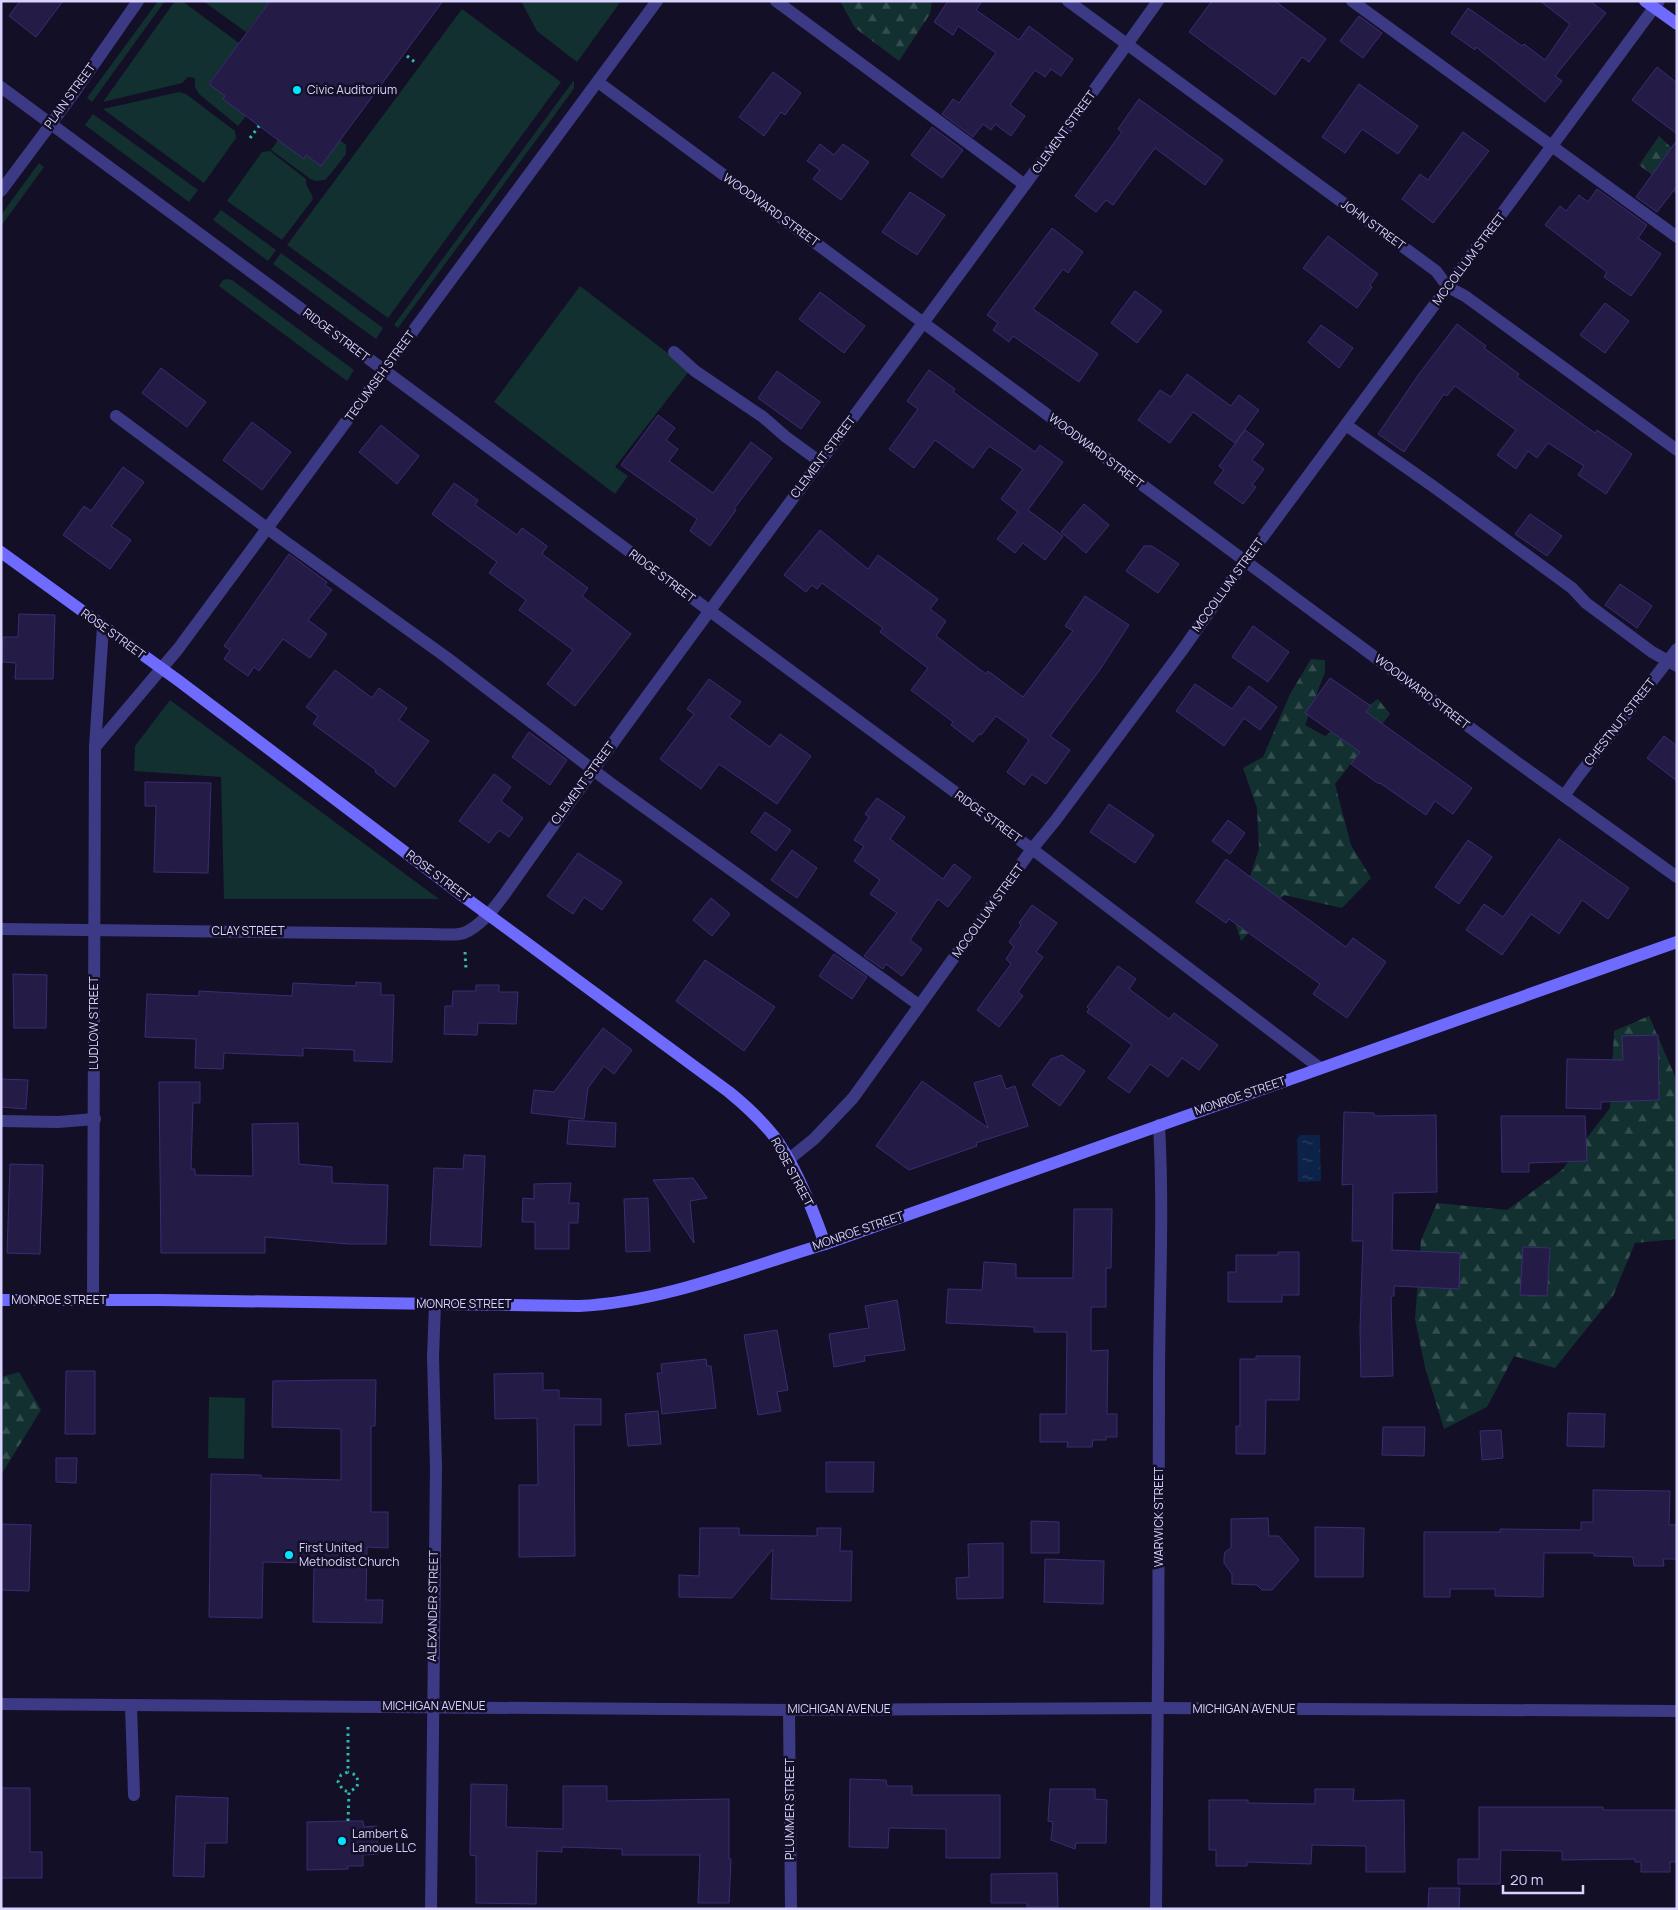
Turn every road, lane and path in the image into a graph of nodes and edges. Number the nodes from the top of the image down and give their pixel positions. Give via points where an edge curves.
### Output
1 (138, 1) edge
2 (657, 1) edge
3 (776, 1) edge
4 (1068, 1) edge
5 (1158, 1) edge
6 (1352, 1) edge
7 (1653, 3) edge
8 (1677, 24) edge
9 (1128, 44) junction
10 (407, 56) dead end
11 (416, 63) dead end
12 (598, 82) junction
13 (1, 87) edge
14 (50, 123) junction
15 (259, 126) dead end
16 (250, 138) dead end
17 (1553, 147) junction
18 (1025, 185) junction
19 (1, 191) edge
20 (1677, 237) edge
21 (1448, 287) junction
22 (924, 324) junction
23 (674, 352) dead end
24 (383, 370) junction
25 (116, 416) dead end
26 (1346, 426) junction
27 (1677, 450) edge
28 (819, 460) junction
29 (268, 529) junction
30 (1, 552) edge
31 (1245, 561) junction
32 (708, 611) junction
33 (103, 627) junction
34 (1677, 649) edge
35 (1672, 664) edge
36 (162, 670) junction
37 (95, 747) junction
38 (593, 769) junction
39 (1564, 796) junction
40 (1032, 849) junction
41 (1677, 877) edge
42 (489, 914) junction
43 (1, 929) edge
44 (95, 929) junction
45 (1677, 942) edge
46 (919, 1005) junction
47 (1320, 1068) junction
48 (95, 1119) junction
49 (1, 1121) edge
50 (1158, 1125) junction
51 (788, 1160) junction
52 (825, 1244) junction
53 (1, 1300) edge
54 (93, 1300) junction
55 (435, 1304) junction
56 (1, 1704) edge
57 (131, 1705) junction
58 (348, 1706) junction
59 (432, 1706) junction
60 (1158, 1708) junction
61 (789, 1710) junction
62 (1677, 1711) edge
63 (348, 1772) junction
64 (349, 1792) junction
65 (134, 1795) dead end
66 (348, 1821) dead end
67 (431, 1909) edge
68 (791, 1909) edge
69 (1156, 1909) edge

1 - 14 street, PLAIN STREET
2 - 12 street
3 - 18 street
4 - 9 street, JOHN STREET
5 - 9 street, CLEMENT STREET
6 - 17 street
7 - 8 main road
7 - 17 street, MCCOLLUM STREET
9 - 18 street, CLEMENT STREET
9 - 21 street, JOHN STREET via 1436,271
10 - 11 path
12 - 22 street, WOODWARD STREET
12 - 24 street, TECUMSEH STREET
13 - 14 street, RIDGE STREET
14 - 19 street, PLAIN STREET
14 - 24 street, RIDGE STREET
15 - 16 path
17 - 20 street
17 - 21 street, MCCOLLUM STREET
18 - 22 street, CLEMENT STREET
21 - 26 street, MCCOLLUM STREET
21 - 27 street, JOHN STREET via 1465,296
22 - 28 street, CLEMENT STREET
22 - 31 street, WOODWARD STREET
23 - 28 street via 695,371
24 - 29 street, TECUMSEH STREET
24 - 32 street, RIDGE STREET
25 - 29 street
26 - 31 street, MCCOLLUM STREET
26 - 35 street via 1450,498 1572,588 1586,603 1644,647
28 - 32 street, CLEMENT STREET
29 - 36 street, TECUMSEH STREET
29 - 38 street via 446,657
30 - 33 main road, ROSE STREET
31 - 39 street, WOODWARD STREET
31 - 40 street, MCCOLLUM STREET via 1175,660
32 - 38 street, CLEMENT STREET
32 - 40 street, RIDGE STREET
33 - 36 main road, ROSE STREET
33 - 37 street, LUDLOW STREET
34 - 35 street, CHESTNUT STREET
35 - 39 street, CHESTNUT STREET
36 - 37 street
36 - 42 main road, ROSE STREET
37 - 44 street, LUDLOW STREET
38 - 42 street, CLEMENT STREET
38 - 46 street
39 - 41 street, WOODWARD STREET
40 - 46 street, MCCOLLUM STREET
40 - 47 street, RIDGE STREET
42 - 44 street, CLAY STREET via 463,933
42 - 51 main road, ROSE STREET via 729,1092 774,1136
43 - 44 street, CLAY STREET
44 - 48 street, LUDLOW STREET
45 - 47 main road, MONROE STREET
46 - 51 street, MCCOLLUM STREET via 853,1098 814,1139
47 - 50 main road, MONROE STREET
48 - 49 street
48 - 54 street, LUDLOW STREET
50 - 52 main road, MONROE STREET
50 - 60 street, WARWICK STREET via 1162,1191
51 - 52 main road, ROSE STREET
52 - 55 main road, MONROE STREET via 630,1302 579,1306
53 - 54 main road, MONROE STREET
54 - 55 main road, MONROE STREET
55 - 59 street, ALEXANDER STREET
56 - 57 street, MICHIGAN AVENUE
57 - 58 street, MICHIGAN AVENUE
57 - 65 street
58 - 59 street, MICHIGAN AVENUE
58 - 63 path
59 - 61 street, MICHIGAN AVENUE
59 - 67 street, ALEXANDER STREET
60 - 61 street, MICHIGAN AVENUE
60 - 62 street, MICHIGAN AVENUE
60 - 69 street, WARWICK STREET
61 - 68 street, PLUMMER STREET
63 - 64 path via 353,1773 358,1781 357,1787
63 - 64 path via 341,1775 338,1782 342,1790
64 - 66 path

